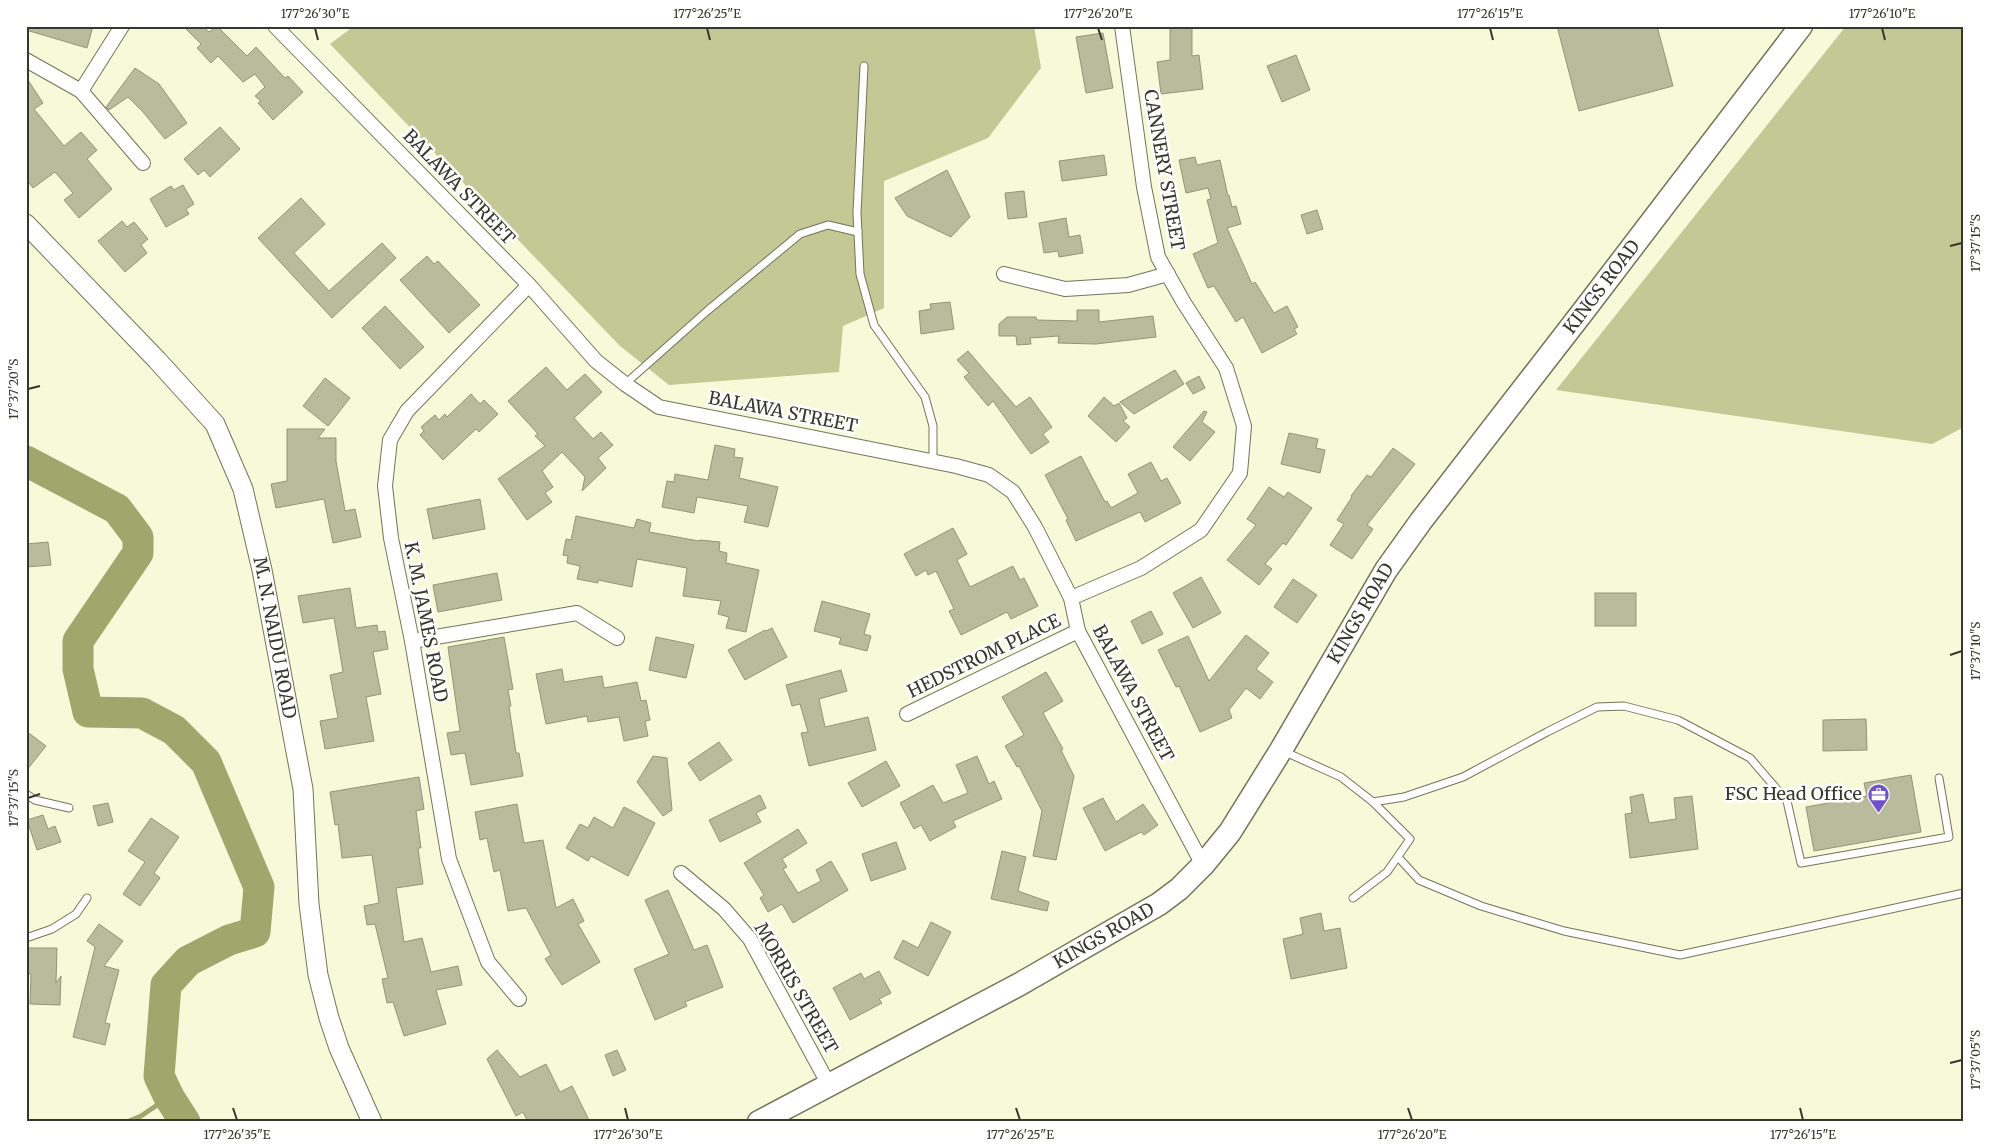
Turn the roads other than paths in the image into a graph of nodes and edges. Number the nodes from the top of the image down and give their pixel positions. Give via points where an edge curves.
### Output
1 (122, 26) edge
2 (275, 26) edge
3 (1122, 26) edge
4 (1801, 26) edge
5 (26, 60) edge
6 (864, 66) dead end
7 (81, 91) junction
8 (143, 163) dead end
9 (26, 224) edge
10 (858, 232) junction
11 (1004, 274) dead end
12 (1168, 274) junction
13 (530, 286) junction
14 (625, 384) junction
15 (933, 462) junction
16 (1071, 598) junction
17 (1078, 631) junction
18 (617, 638) dead end
19 (412, 641) junction
20 (906, 714) dead end
21 (1281, 750) junction
22 (1940, 778) dead end
23 (26, 794) edge
24 (1374, 802) junction
25 (69, 808) dead end
26 (1398, 857) junction
27 (1203, 865) junction
28 (681, 873) dead end
29 (1964, 893) edge
30 (87, 898) dead end
31 (1353, 898) dead end
32 (26, 938) edge
33 (519, 999) dead end
34 (829, 1084) junction
35 (372, 1122) edge
36 (759, 1122) edge

1 - 7 street
2 - 13 street, BALAWA STREET
3 - 12 street, CANNERY STREET via 1144,187 1158,257
4 - 21 highway, KINGS ROAD via 1421,520 1386,570
5 - 7 street
6 - 10 lane
7 - 8 street
9 - 35 main road, M. N. NAIDU ROAD via 215,424 244,489 303,789 318,975 339,1048
10 - 14 lane via 828,225 800,234
10 - 15 lane via 860,274 874,325 925,397 933,426
11 - 12 street via 1065,289 1128,285
12 - 16 street, CANNERY STREET via 1226,368 1244,426 1240,473 1202,530 1141,568
13 - 14 street, BALAWA STREET via 596,361
13 - 19 street, K. M. JAMES ROAD via 407,411 390,440 385,486 391,538
14 - 15 street, BALAWA STREET via 659,407
15 - 16 street, BALAWA STREET via 989,475 1013,492 1036,527
16 - 17 street, BALAWA STREET
17 - 20 street, HEDSTROM PLACE
17 - 27 street, BALAWA STREET
18 - 19 street via 577,613
19 - 33 street, K. M. JAMES ROAD via 449,859 488,962
21 - 24 lane via 1341,777
21 - 27 highway, KINGS ROAD via 1230,832
22 - 24 lane via 1949,837 1801,863 1786,800 1750,758 1678,720 1624,706 1597,707 1462,777 1404,798
23 - 25 lane via 35,800
24 - 26 lane via 1410,839
26 - 29 lane via 1420,880 1481,906 1564,931 1680,955
26 - 31 lane via 1387,872
27 - 34 highway, KINGS ROAD via 1159,904 1020,984
28 - 34 street, MORRIS STREET via 724,909 750,939
30 - 32 lane via 76,914 52,929
34 - 36 highway, KINGS ROAD

